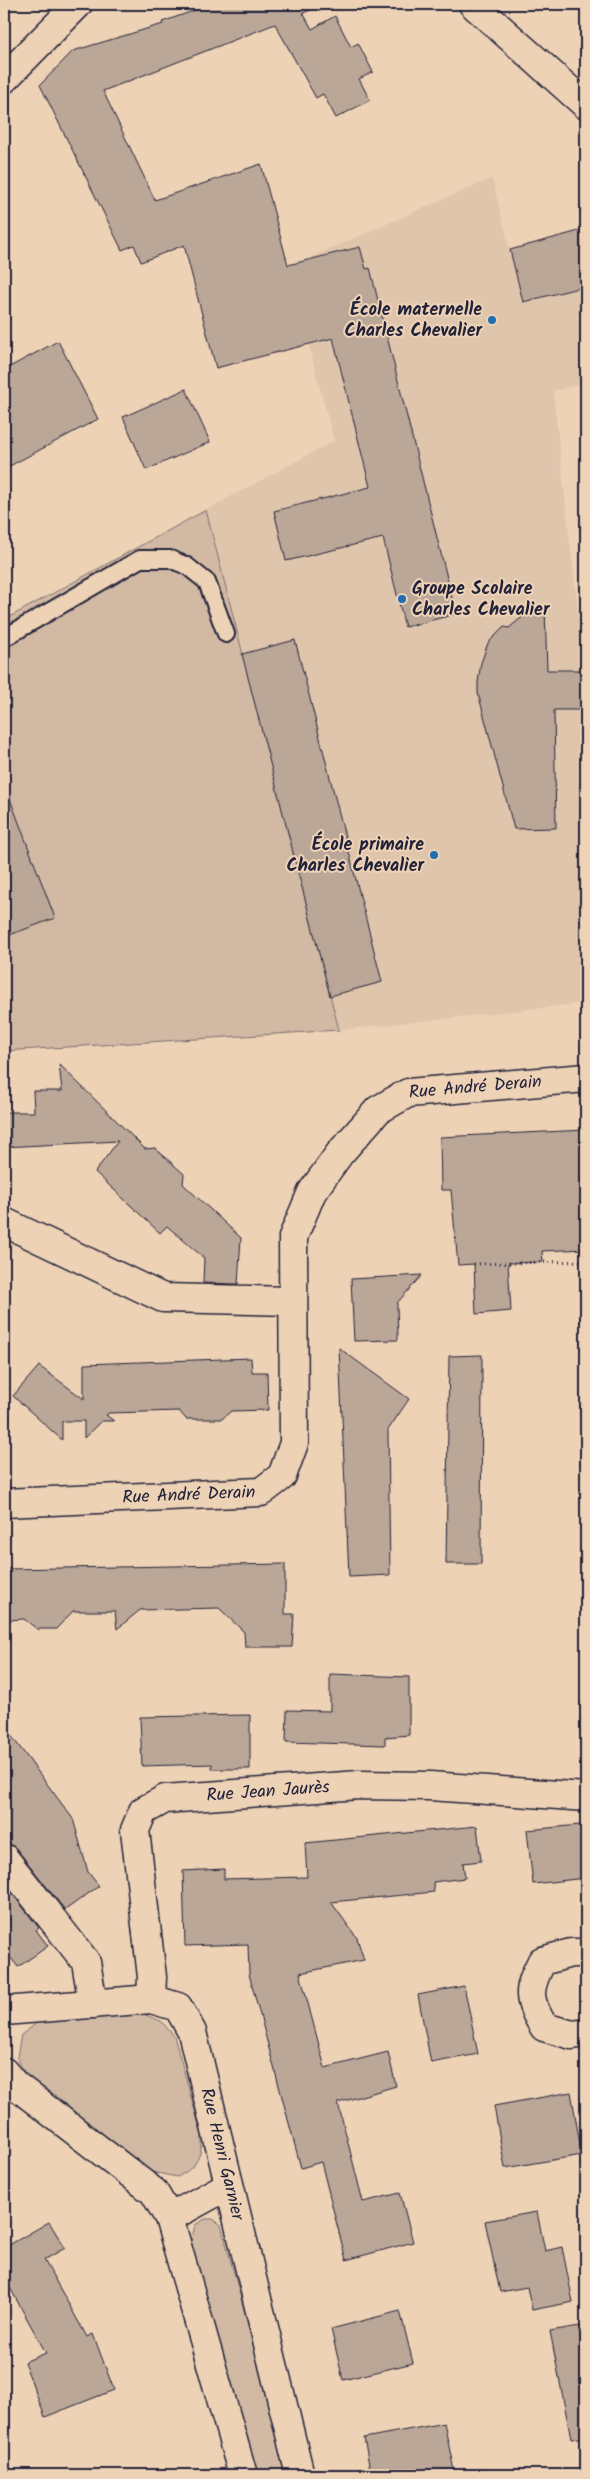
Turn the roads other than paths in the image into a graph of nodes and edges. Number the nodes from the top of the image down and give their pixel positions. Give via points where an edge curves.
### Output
1 (78, 4) edge
2 (474, 4) edge
3 (4, 79) edge
4 (586, 105) edge
5 (226, 634) dead end
6 (4, 638) edge
7 (586, 1078) edge
8 (4, 1222) edge
9 (292, 1302) junction
10 (4, 1503) edge
11 (586, 1796) edge
12 (4, 1858) edge
13 (586, 1953) edge
14 (151, 1999) junction
15 (93, 2004) junction
16 (4, 2011) edge
17 (586, 2033) edge
18 (4, 2072) edge
19 (229, 2185) junction
20 (169, 2218) junction
21 (243, 2475) edge
22 (300, 2475) edge

1 - 3 street
2 - 4 street
5 - 6 lane via 207,582 187,566 170,559 140,558
7 - 9 street, Rue André Derain via 408,1093 378,1110 340,1153 312,1192 293,1237
8 - 9 street via 163,1298
9 - 10 street, Rue André Derain via 294,1443 282,1476 261,1492
11 - 14 street, Rue Jean Jaurès via 359,1785 165,1799 142,1811 135,1830 152,1978
12 - 15 street via 86,1962
13 - 17 street via 542,1960 531,1983 532,2008 544,2027 572,2035
14 - 15 street, Rue Henri Garnier
14 - 19 street, Rue Henri Garnier via 178,2007 192,2032
15 - 16 street, Rue Henri Garnier
18 - 20 street via 14,2084 154,2192
19 - 20 street
19 - 22 street, Rue Henri Garnier
20 - 21 street

